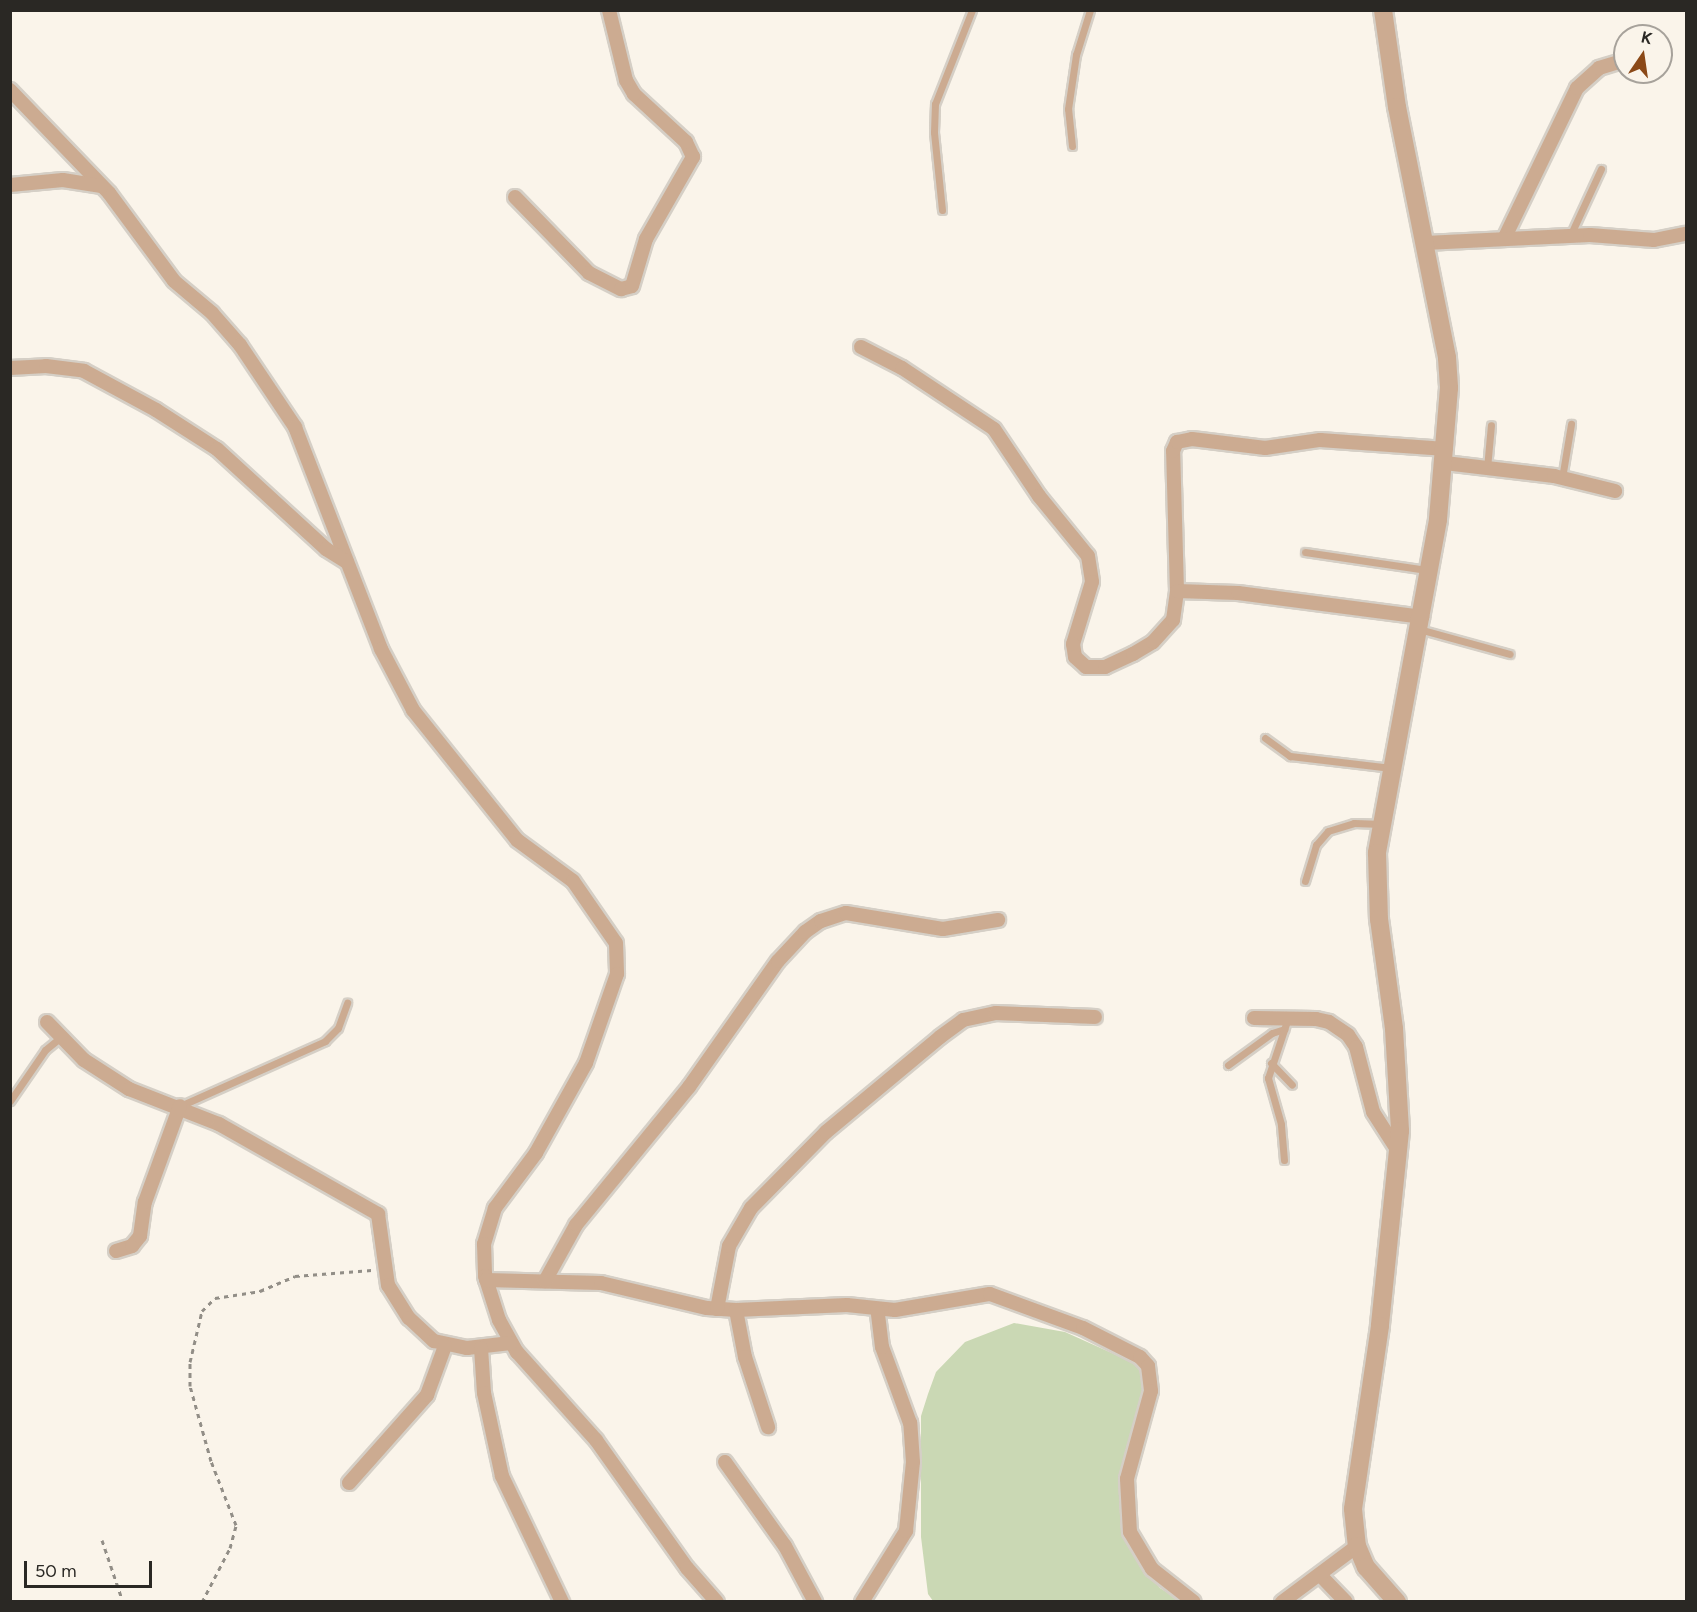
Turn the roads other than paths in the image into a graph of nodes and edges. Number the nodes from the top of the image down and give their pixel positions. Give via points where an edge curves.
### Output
1 (609, 10) edge
2 (972, 10) edge
3 (1090, 10) edge
4 (1383, 10) edge
5 (1613, 64) edge
6 (10, 90) edge
7 (1072, 146) dead end
8 (1600, 169) dead end
9 (10, 185) edge
10 (102, 186) junction
11 (515, 197) dead end
12 (942, 210) dead end
13 (1686, 234) edge
14 (1570, 236) junction
15 (1504, 239) junction
16 (1425, 243) junction
17 (861, 347) dead end
18 (10, 368) edge
19 (1571, 424) dead end
20 (1491, 425) dead end
21 (1445, 456) junction
22 (1487, 468) junction
23 (1562, 478) junction
24 (1615, 491) dead end
25 (1305, 552) dead end
26 (347, 562) junction
27 (1429, 571) junction
28 (1177, 591) junction
29 (1420, 623) junction
30 (1510, 654) dead end
31 (1265, 738) dead end
32 (1391, 768) junction
33 (1382, 824) junction
34 (1305, 881) dead end
35 (998, 920) dead end
36 (347, 1003) dead end
37 (1095, 1017) dead end
38 (1254, 1018) dead end
39 (47, 1022) dead end
40 (1285, 1025) junction
41 (60, 1038) junction
42 (1271, 1063) junction
43 (1228, 1065) dead end
44 (1292, 1085) dead end
45 (10, 1101) edge
46 (180, 1106) junction
47 (1398, 1151) junction
48 (1284, 1160) dead end
49 (116, 1251) dead end
50 (486, 1280) junction
51 (545, 1281) junction
52 (717, 1309) junction
53 (878, 1309) junction
54 (736, 1310) junction
55 (512, 1343) junction
56 (445, 1346) junction
57 (481, 1348) junction
58 (768, 1427) dead end
59 (725, 1462) dead end
60 (349, 1483) dead end
61 (1358, 1546) junction
62 (1320, 1575) junction
63 (562, 1602) edge
64 (717, 1602) edge
65 (815, 1602) edge
66 (862, 1602) edge
67 (1194, 1602) edge
68 (1282, 1602) edge
69 (1346, 1602) edge
70 (1397, 1602) edge

1 - 11 street via 626,80 634,94 686,142 693,157 646,239 632,286 621,289 590,273
2 - 12 lane via 935,104
3 - 7 lane via 1076,55 1068,109
4 - 16 street via 1396,107
5 - 15 street via 1599,68 1577,88
6 - 10 street
8 - 14 lane
9 - 10 street via 63,180
10 - 26 street via 140,230 174,281 228,330 285,410 304,448
13 - 14 street via 1654,240
14 - 15 street
15 - 16 street
16 - 21 street via 1447,358
17 - 28 street via 902,368 994,429 1039,496 1088,556 1092,582 1073,644 1079,662 1105,667 1153,642 1173,620
18 - 26 street via 46,366 84,371 156,410 217,449 326,549
19 - 23 lane
20 - 22 lane
21 - 22 street
21 - 27 street
21 - 28 street via 1320,440 1265,448 1192,439 1177,442 1173,451
22 - 23 street
23 - 24 street
25 - 27 lane
26 - 50 street via 385,657 434,740 517,840 573,881 618,952 613,988 576,1086 536,1153 495,1208 484,1244
27 - 29 street
28 - 29 street via 1248,594
29 - 30 lane
29 - 32 street
31 - 32 lane via 1290,756
32 - 33 street
33 - 34 lane via 1354,823 1328,831 1316,846
33 - 47 street via 1377,853 1379,919 1400,1090
35 - 51 street via 943,929 846,913 821,921 806,932 778,961 689,1088 576,1225
36 - 46 lane via 338,1028 325,1041
37 - 52 street via 996,1013 973,1016 955,1026 826,1132 761,1196 729,1245
38 - 40 street
39 - 41 street
40 - 42 lane
40 - 43 lane
40 - 47 street via 1329,1022 1348,1035 1356,1047 1373,1112
41 - 45 lane via 45,1050
41 - 46 street via 84,1060 129,1089
42 - 44 lane
42 - 48 lane via 1268,1078 1281,1124
46 - 49 street via 145,1202 140,1236 132,1246
46 - 56 street via 378,1214 388,1285 409,1318
47 - 61 street via 1380,1326 1353,1509
50 - 51 street
50 - 55 street
51 - 52 street via 601,1283
52 - 54 street
53 - 54 street via 847,1305
53 - 66 street via 882,1347 910,1423 914,1462 906,1531
53 - 67 street via 895,1310 976,1295 1000,1296 1083,1328 1140,1357 1148,1366 1151,1391 1127,1479 1130,1532 1152,1569
54 - 58 street via 745,1358
55 - 57 street
55 - 64 street via 596,1440 687,1568
56 - 57 street
56 - 60 street via 427,1395
57 - 63 street via 484,1393 502,1476
59 - 65 street via 784,1546
61 - 62 street
61 - 70 street via 1366,1567
62 - 68 street
62 - 69 street

